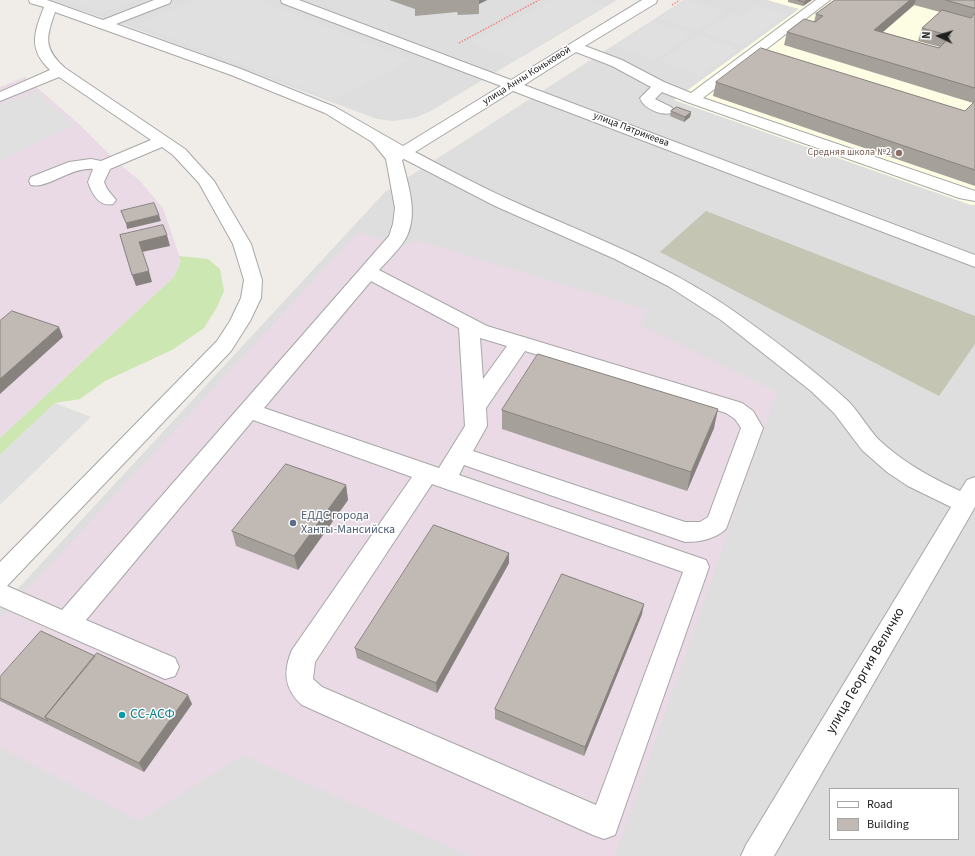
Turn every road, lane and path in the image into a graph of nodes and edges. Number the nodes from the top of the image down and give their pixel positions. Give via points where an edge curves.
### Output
1 (165, 0) edge
2 (287, 0) edge
3 (539, 0) edge
4 (651, 0) edge
5 (824, 0) edge
6 (43, 3) edge
7 (105, 24) junction
8 (458, 43) dead end
9 (574, 48) junction
10 (60, 71) junction
11 (512, 85) junction
12 (660, 86) junction
13 (0, 97) edge
14 (692, 99) junction
15 (666, 110) dead end
16 (163, 141) junction
17 (399, 155) junction
18 (103, 166) junction
19 (37, 181) dead end
20 (975, 196) edge
21 (107, 200) dead end
22 (975, 261) edge
23 (368, 272) junction
24 (469, 326) junction
25 (520, 343) junction
26 (474, 408) junction
27 (250, 411) junction
28 (459, 455) junction
29 (436, 476) junction
30 (970, 495) edge
31 (0, 578) edge
32 (0, 594) edge
33 (67, 623) junction
34 (166, 667) dead end
35 (757, 856) edge

1 - 7 street
2 - 11 street, улица Патрикеева
3 - 8 path
4 - 9 street, улица Анны Коньковой
5 - 14 street
6 - 7 street
6 - 10 street via 41,49 45,58
7 - 17 street via 229,69 330,110
9 - 11 street, улица Анны Коньковой
9 - 12 street via 617,63
10 - 13 street
10 - 16 street
11 - 17 street, улица Анны Коньковой
11 - 22 street, улица Патрикеева
12 - 14 street
12 - 15 street via 647,98 648,101
14 - 20 street
16 - 18 street
16 - 31 street via 179,152 206,181 242,244 254,280 251,298 224,346
17 - 23 street via 404,208 402,224 398,237
17 - 30 street via 621,255 701,297 818,386 842,408 870,444 895,466 916,480
18 - 19 street via 91,164 69,167
18 - 21 street via 96,182
23 - 24 street
23 - 27 street
24 - 25 street
24 - 26 street
25 - 26 street
25 - 28 street via 734,408 743,413 752,428 718,522 710,529 699,533 685,532
26 - 28 street via 476,426
27 - 29 street
27 - 33 street
28 - 29 street
29 - 29 street via 302,658 298,673 303,688 312,696 604,824 698,567
30 - 35 street, улица Георгия Величко
32 - 33 street
33 - 34 street

